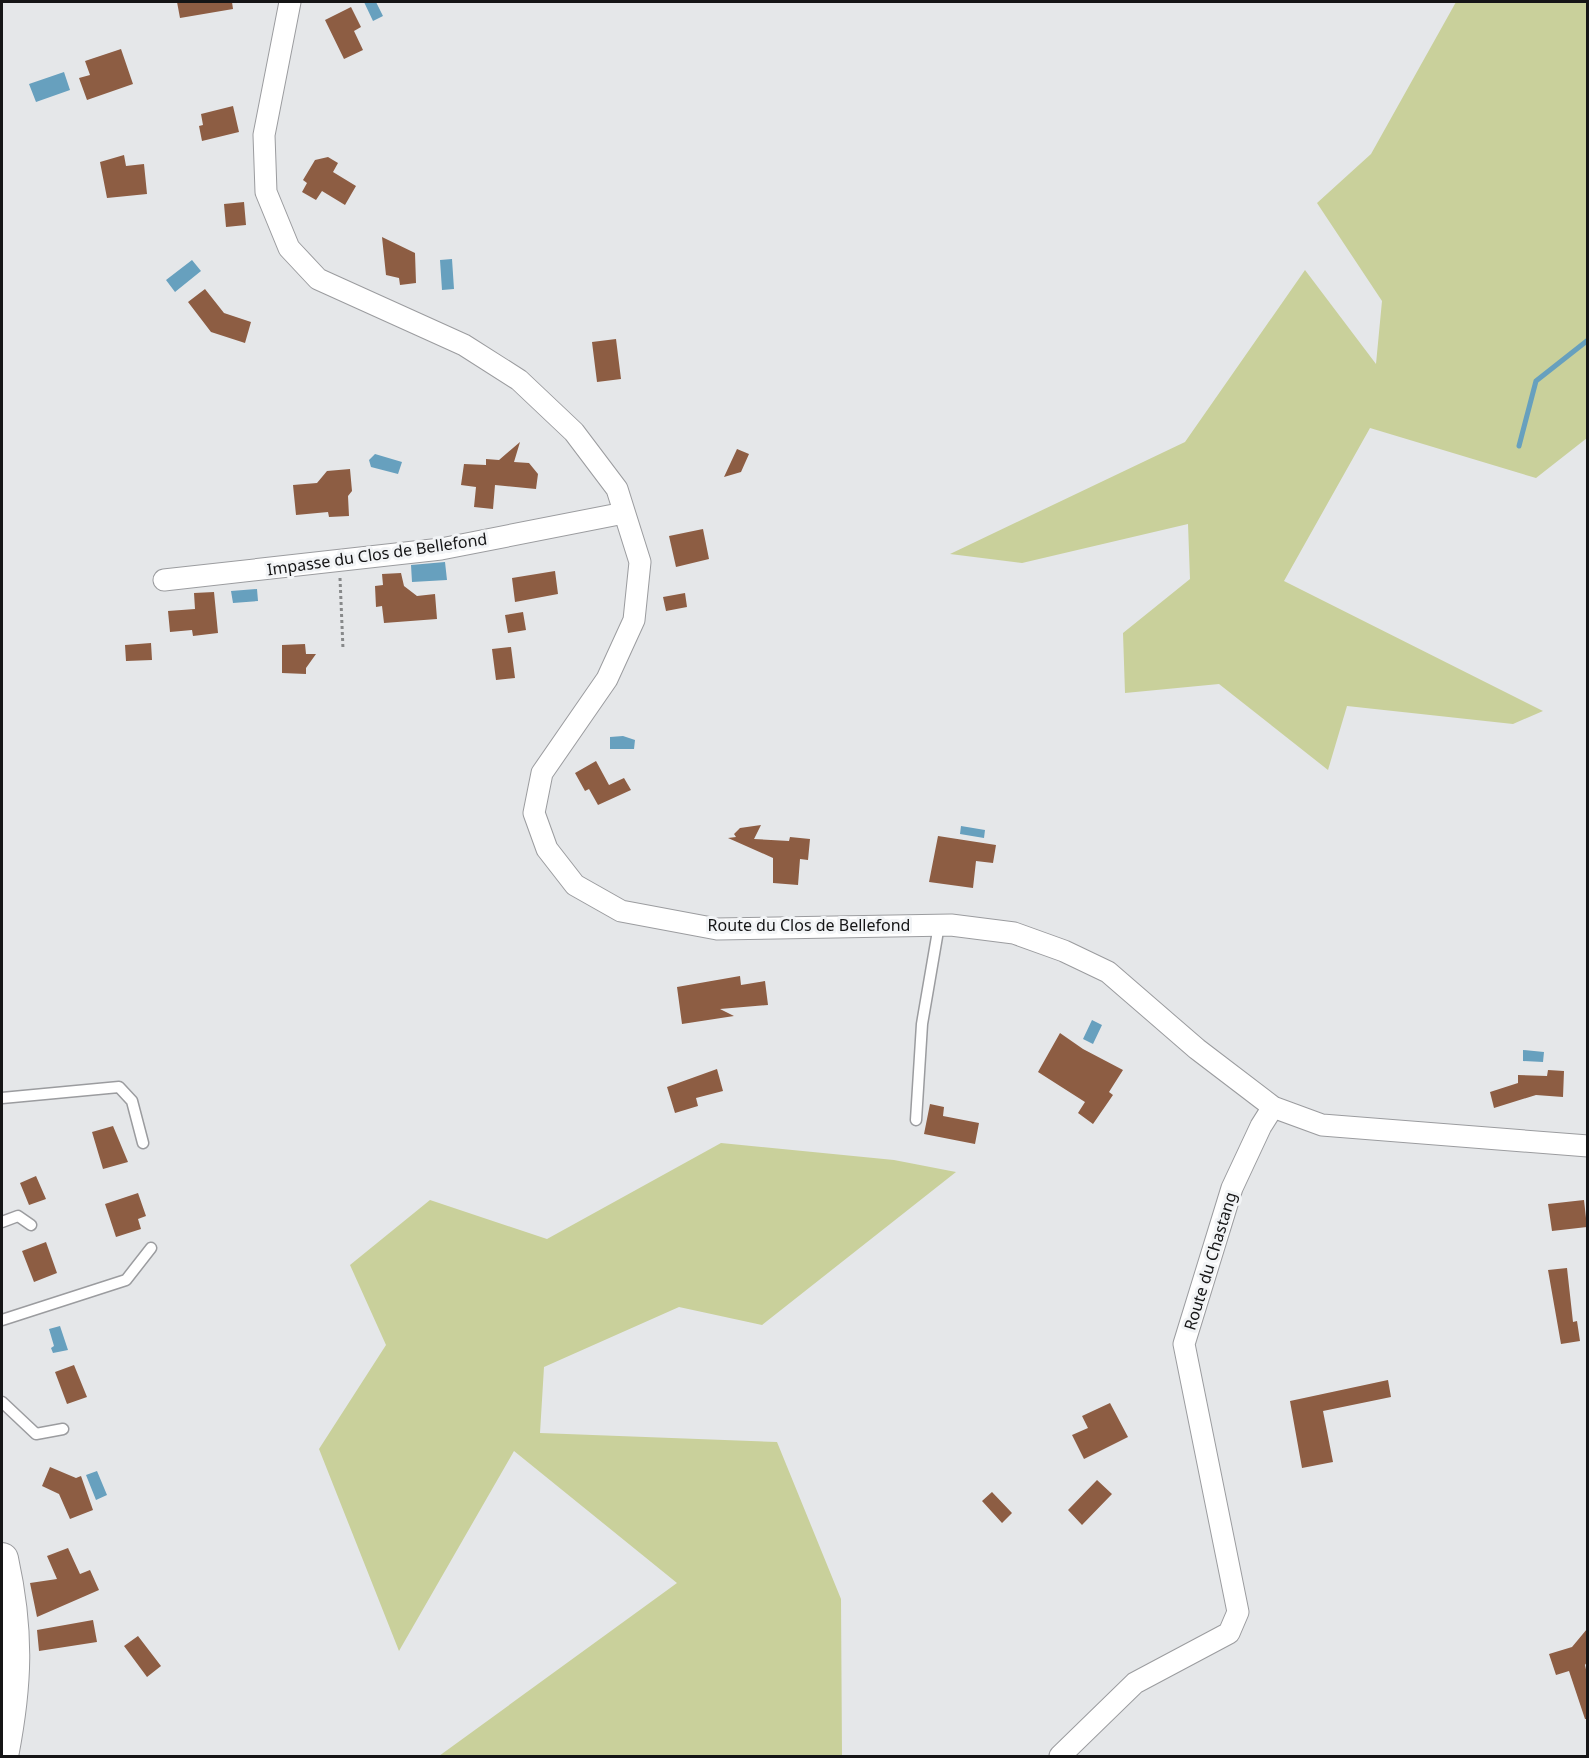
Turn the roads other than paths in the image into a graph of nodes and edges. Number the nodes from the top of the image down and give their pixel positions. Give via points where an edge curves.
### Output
1 (290, 2) edge
2 (624, 513) junction
3 (164, 580) dead end
4 (939, 925) junction
5 (2, 1098) edge
6 (1273, 1107) junction
7 (916, 1120) dead end
8 (143, 1143) dead end
9 (1587, 1146) edge
10 (2, 1222) edge
11 (31, 1225) dead end
12 (151, 1248) dead end
13 (2, 1320) edge
14 (2, 1402) edge
15 (63, 1429) dead end
16 (2, 1559) edge
17 (2, 1756) edge
18 (1060, 1756) edge

1 - 2 street, Route du Clos de Bellefond via 264,135 266,192 289,248 318,279 464,345 519,381 574,432 617,489
2 - 3 street, Impasse du Clos de Bellefond via 441,549
2 - 4 street, Route du Clos de Bellefond via 640,562 634,620 607,679 542,773 534,813 547,849 575,885 621,911 717,928
4 - 6 street, Route du Clos de Bellefond via 1014,933 1108,972 1197,1049
4 - 7 lane via 922,1024
5 - 8 lane via 119,1087 132,1101
6 - 9 street via 1322,1125
6 - 18 street, Route du Chastang via 1232,1188 1184,1344 1238,1612 1229,1633 1135,1683
10 - 11 lane via 18,1215
12 - 13 lane via 126,1280
14 - 15 lane via 36,1434
16 - 17 main road via 15,1649

